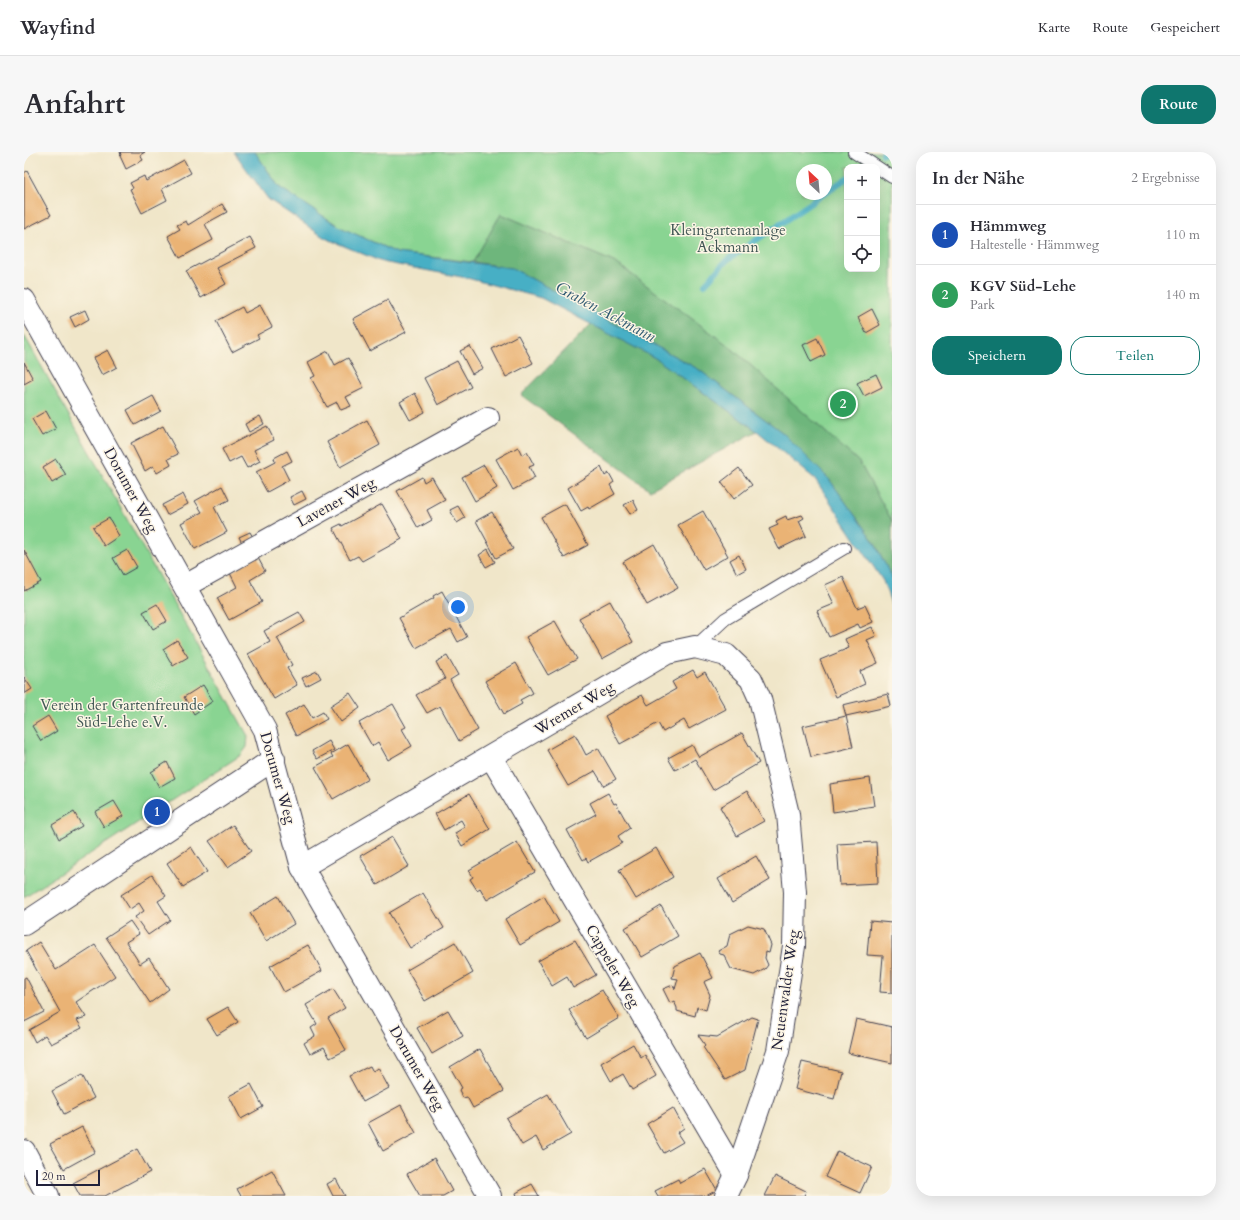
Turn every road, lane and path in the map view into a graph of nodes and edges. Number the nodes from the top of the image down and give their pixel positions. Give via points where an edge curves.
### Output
1 (854, 152) edge
2 (892, 177) edge
3 (24, 300) edge
4 (488, 418) dead end
5 (844, 548) dead end
6 (185, 586) junction
7 (695, 647) junction
8 (491, 757) junction
9 (274, 759) junction
10 (302, 867) junction
11 (24, 924) edge
12 (24, 1151) edge
13 (736, 1175) junction
14 (48, 1196) edge
15 (490, 1196) edge
16 (726, 1196) edge

1 - 2 lane
3 - 6 street, Dorumer Weg
4 - 6 street, Lavener Weg
5 - 7 lane via 725,619
6 - 9 street, Dorumer Weg via 265,730
7 - 8 street, Wremer Weg via 667,653
7 - 13 street, Neuenwalder Weg via 726,655 751,679 760,699 788,814 795,892 794,946 778,1051
8 - 10 street, Wremer Weg
8 - 13 street, Cappeler Weg
9 - 10 street, Dorumer Weg
9 - 11 street
10 - 15 street, Dorumer Weg
12 - 14 street
13 - 16 street, Neuenwalder Weg

